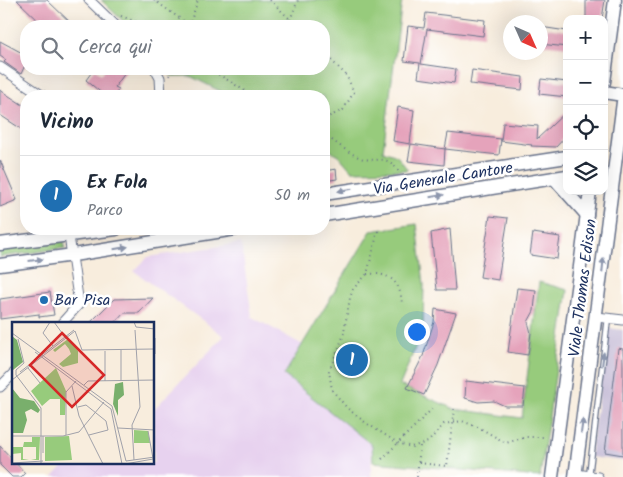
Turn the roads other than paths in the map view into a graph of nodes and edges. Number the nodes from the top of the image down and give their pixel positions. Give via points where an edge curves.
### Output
1 (89, 0) edge
2 (615, 0) edge
3 (110, 20) edge
4 (607, 60) edge
5 (0, 67) edge
6 (158, 75) edge
7 (34, 90) edge
8 (161, 90) edge
9 (608, 93) edge
10 (623, 95) edge
11 (623, 102) edge
12 (615, 148) edge
13 (563, 158) edge
14 (614, 168) edge
15 (560, 177) edge
16 (330, 193) edge
17 (590, 195) edge
18 (330, 214) edge
19 (587, 215) junction
20 (76, 235) edge
21 (161, 235) edge
22 (69, 236) junction
23 (0, 244) edge
24 (73, 255) junction
25 (0, 265) edge
26 (603, 318) junction
27 (623, 320) edge
28 (63, 322) edge
29 (12, 374) edge
30 (0, 387) edge
31 (576, 476) edge
32 (552, 477) edge
33 (592, 477) edge

1 - 3 street
2 - 4 street
5 - 7 street
6 - 8 street
9 - 10 street
11 - 12 street, Viale Thomas Edison
12 - 14 street, Viale Thomas Edison
13 -> 16 street, Via Generale Cantore
26 -> 14 street, Viale Thomas Edison
18 -> 15 street, Via Generale Cantore
15 - 19 street
17 - 19 street, Viale Thomas Edison
19 - 32 street, Viale Thomas Edison
20 - 22 street
24 -> 21 street
22 - 23 street
22 - 24 street
25 -> 24 street
24 - 28 street via 79,304
26 - 27 street
31 -> 26 street, Viale Thomas Edison
33 -> 26 lane
29 - 30 street
31 - 33 street

